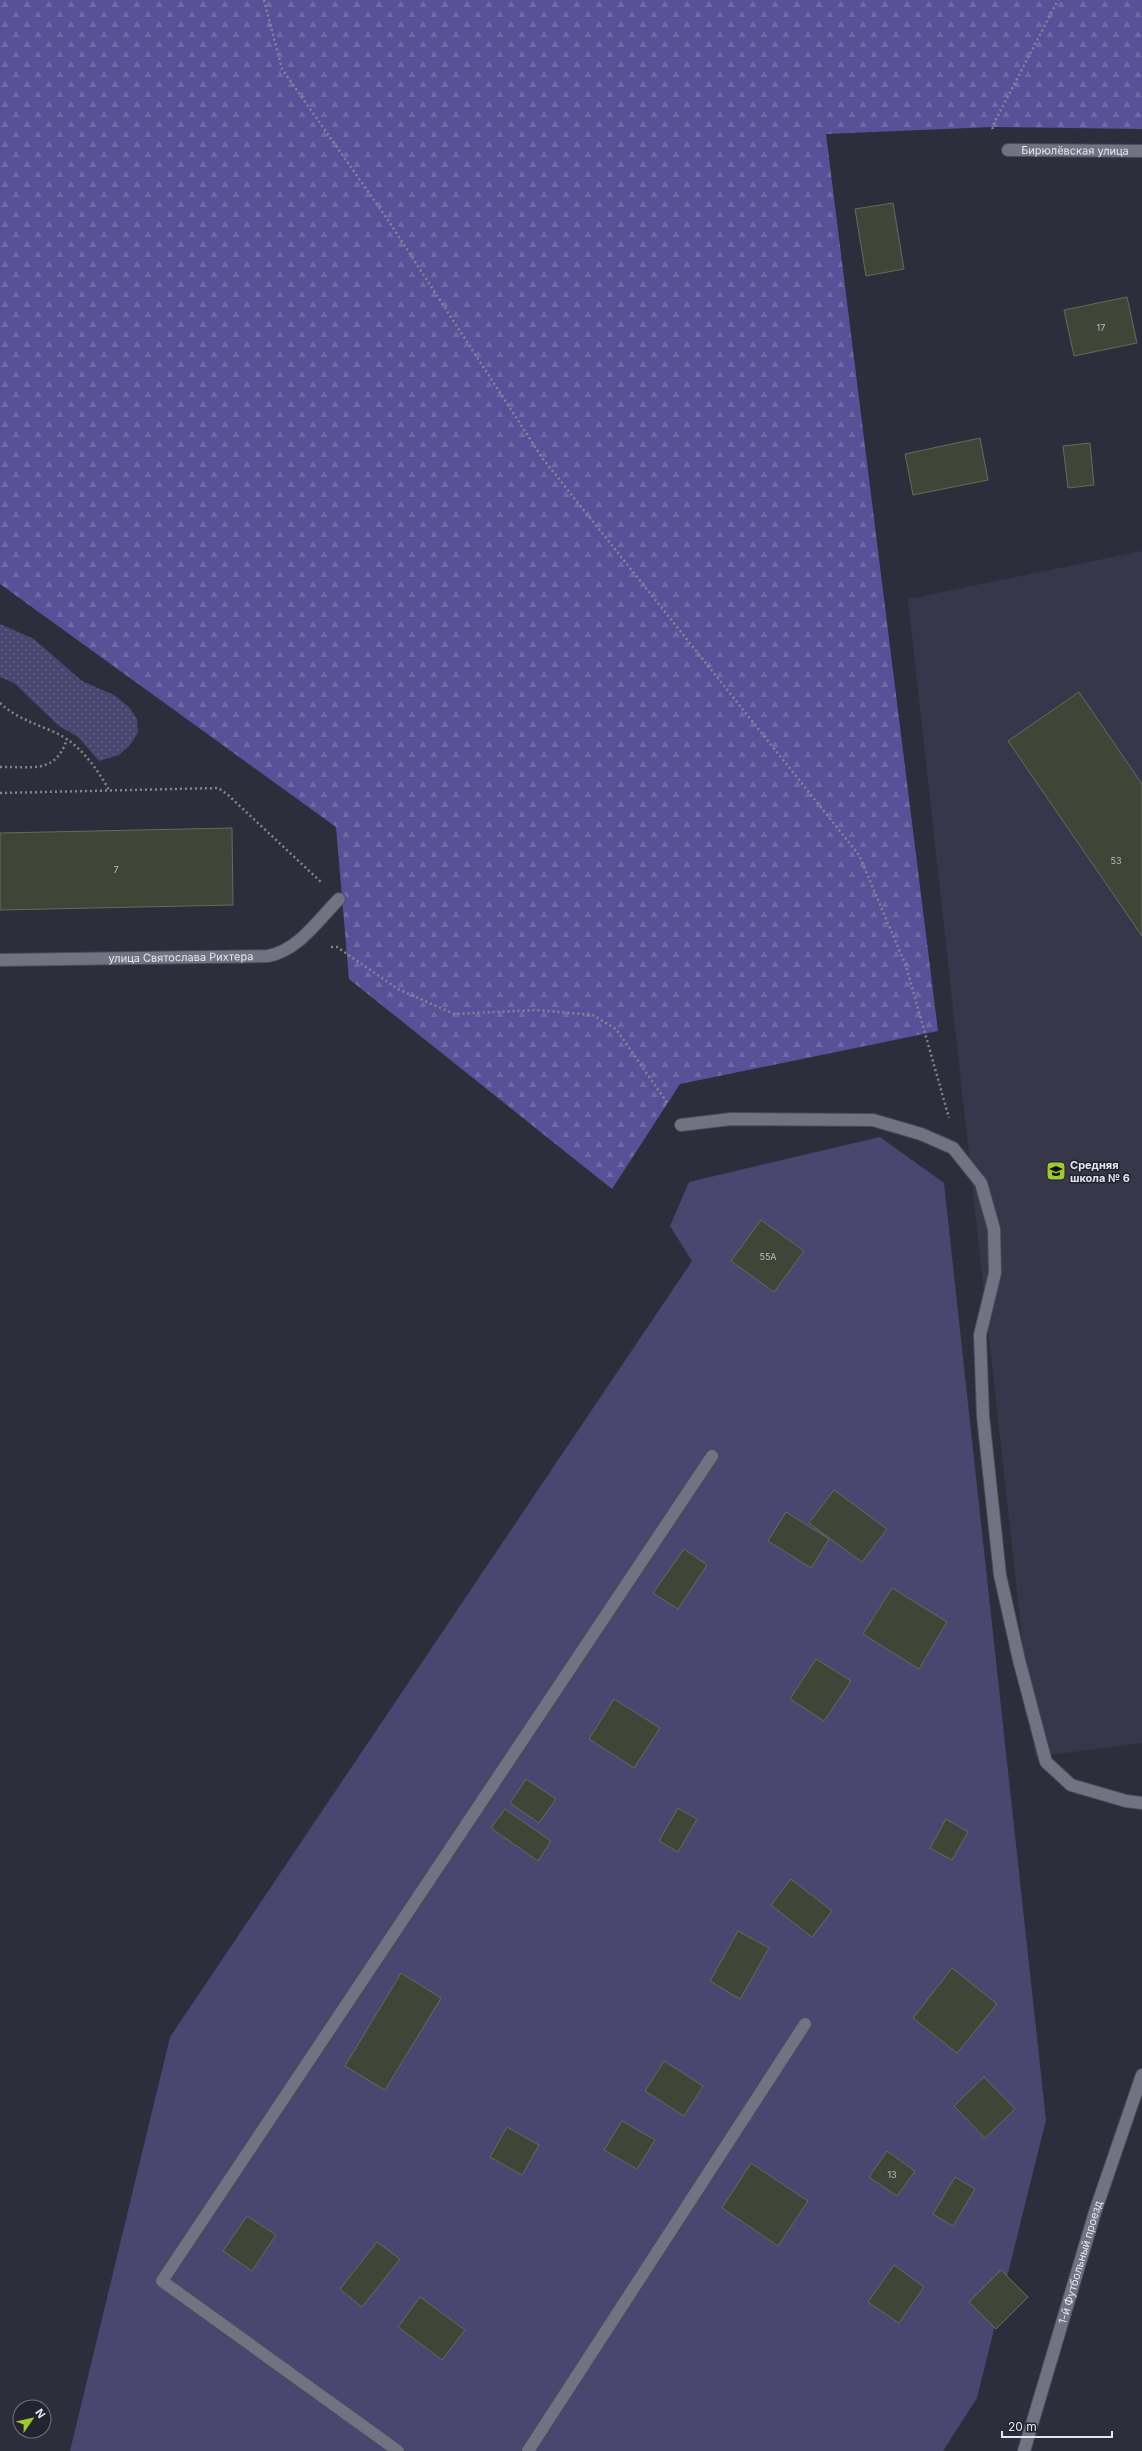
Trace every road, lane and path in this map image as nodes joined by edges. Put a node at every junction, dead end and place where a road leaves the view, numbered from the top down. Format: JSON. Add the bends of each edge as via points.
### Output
{"nodes":[{"id":1,"x":264,"y":0,"type":"edge"},
{"id":2,"x":1058,"y":0,"type":"edge"},
{"id":3,"x":1008,"y":150,"type":"joint"},
{"id":4,"x":1142,"y":151,"type":"edge"},
{"id":5,"x":0,"y":703,"type":"edge"},
{"id":6,"x":67,"y":739,"type":"junction"},
{"id":7,"x":0,"y":767,"type":"edge"},
{"id":8,"x":110,"y":790,"type":"junction"},
{"id":9,"x":0,"y":793,"type":"edge"},
{"id":10,"x":339,"y":899,"type":"joint"},
{"id":11,"x":294,"y":945,"type":"junction"},
{"id":12,"x":0,"y":960,"type":"edge"},
{"id":13,"x":682,"y":1125,"type":"joint"},
{"id":14,"x":953,"y":1148,"type":"junction"},
{"id":15,"x":712,"y":1456,"type":"dead end"},
{"id":16,"x":1142,"y":1803,"type":"edge"},
{"id":17,"x":805,"y":2024,"type":"dead end"},
{"id":18,"x":1142,"y":2075,"type":"edge"},
{"id":19,"x":398,"y":2451,"type":"edge"},
{"id":20,"x":528,"y":2451,"type":"edge"},
{"id":21,"x":1024,"y":2451,"type":"edge"}],
"edges":[{"from":1,"to":14,"type":"path","via":[[282,69],[388,220],[543,459],[859,855],[906,966],[944,1106],[952,1126]]},
{"from":2,"to":3,"type":"path","via":[[992,127]]},
{"from":3,"to":4,"type":"street","name":"Бирюлёвская улица"},
{"from":5,"to":6,"type":"path","via":[[12,714]]},
{"from":6,"to":7,"type":"path","via":[[58,759],[48,766]]},
{"from":6,"to":8,"type":"path","via":[[88,757]]},
{"from":8,"to":9,"type":"path"},
{"from":8,"to":10,"type":"path","via":[[218,788]]},
{"from":10,"to":11,"type":"street","name":"улица Святослава Рихтера"},
{"from":11,"to":12,"type":"street","name":"улица Святослава Рихтера","via":[[282,953],[268,956]]},
{"from":11,"to":13,"type":"path","via":[[337,948],[398,989],[454,1014],[537,1010],[593,1015],[616,1029]]},
{"from":13,"to":14,"type":"street","via":[[731,1119],[873,1120],[921,1134]]},
{"from":14,"to":16,"type":"street","via":[[981,1183],[994,1229],[995,1273],[980,1335],[983,1416],[1000,1575],[1046,1762],[1071,1785]]},
{"from":15,"to":19,"type":"street","via":[[162,2281]]},
{"from":17,"to":20,"type":"street"},
{"from":18,"to":21,"type":"street","name":"1-й Футбольный проезд","via":[[1095,2212]]}]}
